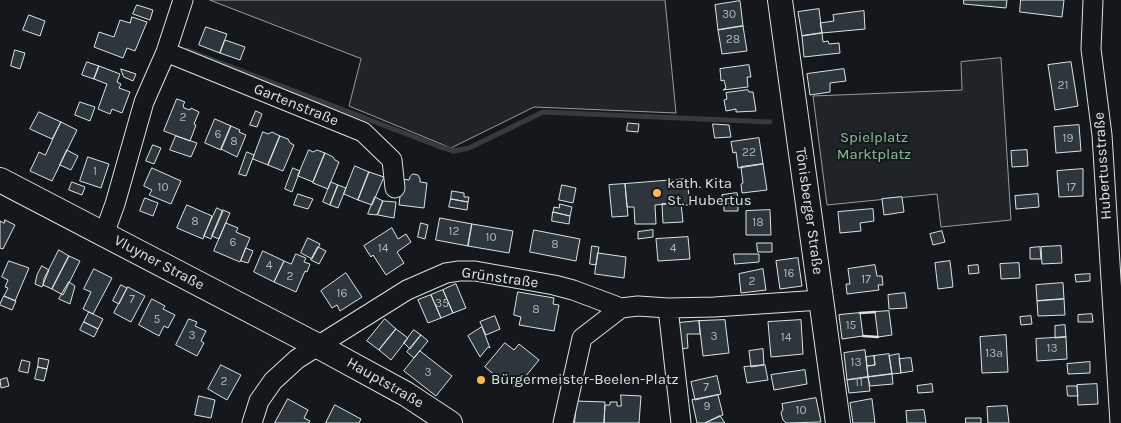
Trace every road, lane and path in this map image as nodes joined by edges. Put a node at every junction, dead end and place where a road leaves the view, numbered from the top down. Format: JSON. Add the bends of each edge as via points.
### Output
{"nodes":[{"id":1,"x":183,"y":0,"type":"edge"},
{"id":2,"x":780,"y":0,"type":"edge"},
{"id":3,"x":1093,"y":0,"type":"edge"},
{"id":4,"x":166,"y":52,"type":"junction"},
{"id":5,"x":0,"y":180,"type":"edge"},
{"id":6,"x":394,"y":188,"type":"dead end"},
{"id":7,"x":104,"y":234,"type":"junction"},
{"id":8,"x":821,"y":300,"type":"junction"},
{"id":9,"x":621,"y":308,"type":"junction"},
{"id":10,"x":668,"y":308,"type":"junction"},
{"id":11,"x":318,"y":346,"type":"junction"},
{"id":12,"x":252,"y":423,"type":"edge"},
{"id":13,"x":450,"y":423,"type":"edge"},
{"id":14,"x":563,"y":423,"type":"edge"},
{"id":15,"x":681,"y":423,"type":"edge"},
{"id":16,"x":838,"y":423,"type":"edge"},
{"id":17,"x":1120,"y":423,"type":"edge"}],
"edges":[{"from":1,"to":4,"type":"street"},
{"from":2,"to":8,"type":"main road","name":"Tönisberger Straße"},
{"from":3,"to":17,"type":"street","name":"Hubertusstraße","via":[[1091,49],[1102,134]]},
{"from":4,"to":6,"type":"street","name":"Gartenstraße","via":[[363,132],[392,160]]},
{"from":4,"to":7,"type":"street","via":[[144,102]]},
{"from":5,"to":7,"type":"main road","name":"Vluyner Straße"},
{"from":7,"to":11,"type":"main road","name":"Vluyner Straße"},
{"from":8,"to":10,"type":"street","name":"Grünstraße"},
{"from":8,"to":16,"type":"main road","name":"Tönisberger Straße"},
{"from":9,"to":10,"type":"street","name":"Grünstraße"},
{"from":9,"to":11,"type":"street","name":"Grünstraße","via":[[573,290],[459,270],[407,290]]},
{"from":9,"to":14,"type":"street","via":[[582,338]]},
{"from":10,"to":15,"type":"street"},
{"from":11,"to":12,"type":"street","name":"Grünstraße","via":[[297,359],[273,381],[258,401]]},
{"from":11,"to":13,"type":"main road","name":"Hauptstraße","via":[[406,394]]}]}
